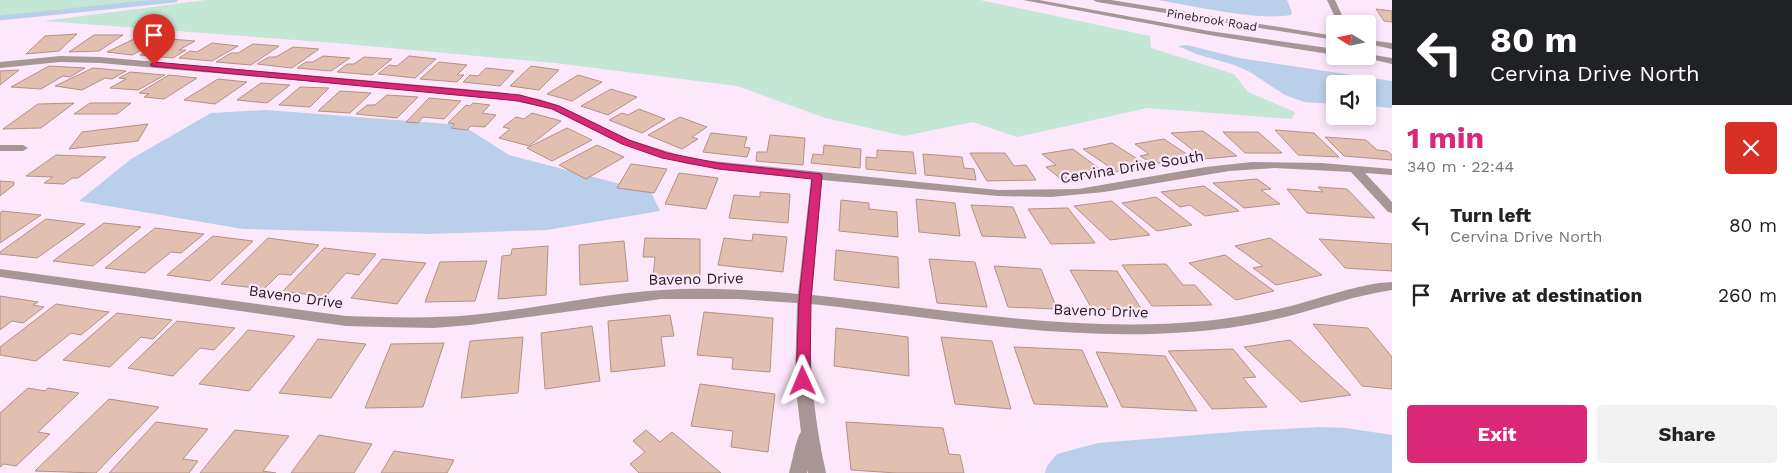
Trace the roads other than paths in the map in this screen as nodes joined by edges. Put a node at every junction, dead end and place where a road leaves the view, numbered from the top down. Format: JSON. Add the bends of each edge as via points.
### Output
{"nodes":[{"id":1,"x":1027,"y":0,"type":"edge"},
{"id":2,"x":1097,"y":0,"type":"edge"},
{"id":3,"x":1331,"y":0,"type":"edge"},
{"id":4,"x":1338,"y":15,"type":"edge"},
{"id":5,"x":1326,"y":37,"type":"edge"},
{"id":6,"x":1376,"y":43,"type":"edge"},
{"id":7,"x":1392,"y":46,"type":"edge"},
{"id":8,"x":1326,"y":51,"type":"edge"},
{"id":9,"x":1376,"y":58,"type":"edge"},
{"id":10,"x":1392,"y":61,"type":"edge"},
{"id":11,"x":0,"y":65,"type":"edge"},
{"id":12,"x":0,"y":148,"type":"edge"},
{"id":13,"x":23,"y":148,"type":"dead end"},
{"id":14,"x":1354,"y":168,"type":"junction"},
{"id":15,"x":1392,"y":172,"type":"edge"},
{"id":16,"x":817,"y":176,"type":"junction"},
{"id":17,"x":1392,"y":209,"type":"edge"},
{"id":18,"x":0,"y":273,"type":"edge"},
{"id":19,"x":1392,"y":286,"type":"edge"},
{"id":20,"x":805,"y":299,"type":"junction"},
{"id":21,"x":806,"y":417,"type":"junction"},
{"id":22,"x":798,"y":473,"type":"edge"},
{"id":23,"x":816,"y":473,"type":"edge"}],
"edges":[{"from":1,"to":8,"type":"street","name":"Pinebrook Road"},
{"from":2,"to":5,"type":"street","name":"Pinebrook Road"},
{"from":3,"to":4,"type":"street"},
{"from":6,"to":7,"type":"street"},
{"from":9,"to":10,"type":"street"},
{"from":11,"to":16,"type":"street","name":"Cervina Drive South","via":[[60,59],[100,60],[499,95],[556,108],[626,142],[665,156],[718,166]]},
{"from":12,"to":13,"type":"street"},
{"from":14,"to":15,"type":"street","name":"Cervina Drive South"},
{"from":14,"to":16,"type":"street","name":"Cervina Drive South","via":[[1234,167],[1103,190],[1046,194],[998,193]]},
{"from":14,"to":17,"type":"street"},
{"from":16,"to":20,"type":"street"},
{"from":18,"to":20,"type":"street","name":"Baveno Drive","via":[[346,321],[395,323],[495,317],[647,296],[739,293]]},
{"from":19,"to":20,"type":"street","name":"Baveno Drive","via":[[1351,293],[1251,319],[1154,329],[1055,326]]},
{"from":20,"to":21,"type":"street"},
{"from":21,"to":22,"type":"street","via":[[806,445]]},
{"from":21,"to":23,"type":"street"}]}
